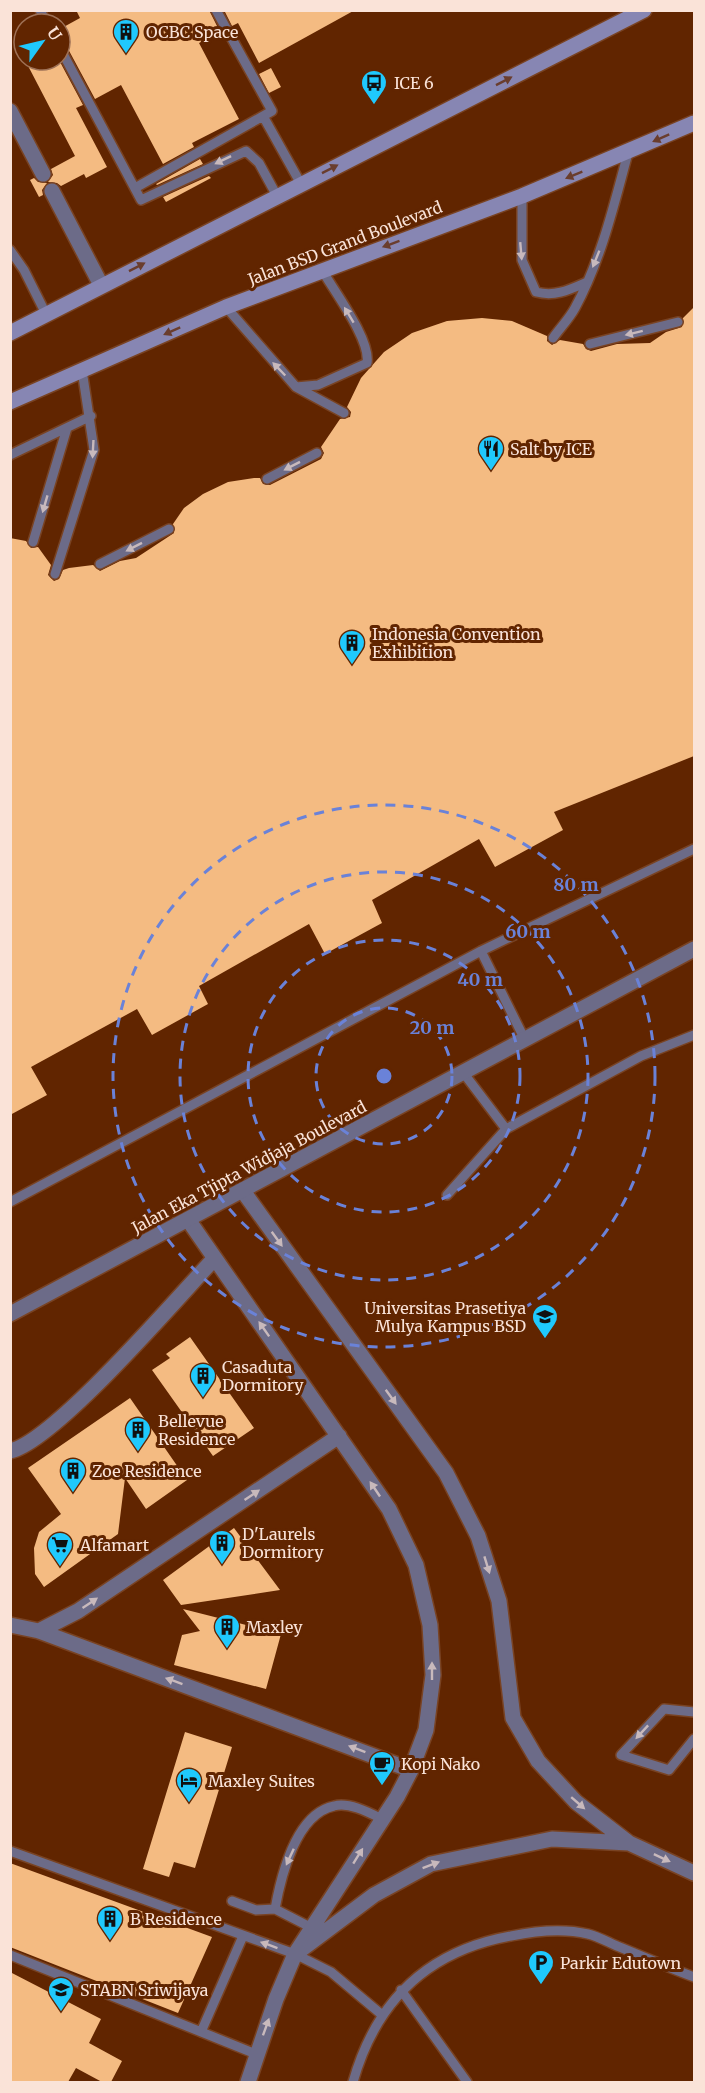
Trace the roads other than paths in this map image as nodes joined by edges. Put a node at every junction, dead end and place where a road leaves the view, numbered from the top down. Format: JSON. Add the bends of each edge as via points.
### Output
{"nodes":[{"id":1,"x":216,"y":10,"type":"edge"},
{"id":2,"x":645,"y":10,"type":"edge"},
{"id":3,"x":72,"y":70,"type":"edge"},
{"id":4,"x":10,"y":111,"type":"edge"},
{"id":5,"x":263,"y":116,"type":"junction"},
{"id":6,"x":694,"y":123,"type":"edge"},
{"id":7,"x":628,"y":153,"type":"junction"},
{"id":8,"x":43,"y":174,"type":"dead end"},
{"id":9,"x":301,"y":184,"type":"junction"},
{"id":10,"x":135,"y":188,"type":"junction"},
{"id":11,"x":52,"y":191,"type":"dead end"},
{"id":12,"x":276,"y":196,"type":"junction"},
{"id":13,"x":522,"y":196,"type":"junction"},
{"id":14,"x":10,"y":250,"type":"edge"},
{"id":15,"x":322,"y":270,"type":"junction"},
{"id":16,"x":586,"y":282,"type":"junction"},
{"id":17,"x":101,"y":285,"type":"junction"},
{"id":18,"x":226,"y":307,"type":"junction"},
{"id":19,"x":46,"y":314,"type":"junction"},
{"id":20,"x":678,"y":322,"type":"dead end"},
{"id":21,"x":10,"y":333,"type":"edge"},
{"id":22,"x":553,"y":338,"type":"dead end"},
{"id":23,"x":590,"y":344,"type":"dead end"},
{"id":24,"x":82,"y":370,"type":"junction"},
{"id":25,"x":296,"y":387,"type":"junction"},
{"id":26,"x":10,"y":402,"type":"edge"},
{"id":27,"x":344,"y":413,"type":"dead end"},
{"id":28,"x":91,"y":416,"type":"junction"},
{"id":29,"x":67,"y":428,"type":"junction"},
{"id":30,"x":317,"y":453,"type":"dead end"},
{"id":31,"x":10,"y":455,"type":"edge"},
{"id":32,"x":267,"y":479,"type":"dead end"},
{"id":33,"x":169,"y":529,"type":"dead end"},
{"id":34,"x":33,"y":542,"type":"dead end"},
{"id":35,"x":100,"y":564,"type":"dead end"},
{"id":36,"x":55,"y":574,"type":"dead end"},
{"id":37,"x":694,"y":849,"type":"edge"},
{"id":38,"x":694,"y":949,"type":"edge"},
{"id":39,"x":481,"y":951,"type":"junction"},
{"id":40,"x":694,"y":1035,"type":"edge"},
{"id":41,"x":524,"y":1038,"type":"junction"},
{"id":42,"x":462,"y":1071,"type":"junction"},
{"id":43,"x":506,"y":1129,"type":"junction"},
{"id":44,"x":243,"y":1191,"type":"junction"},
{"id":45,"x":447,"y":1195,"type":"dead end"},
{"id":46,"x":10,"y":1202,"type":"edge"},
{"id":47,"x":189,"y":1221,"type":"junction"},
{"id":48,"x":214,"y":1258,"type":"junction"},
{"id":49,"x":10,"y":1314,"type":"edge"},
{"id":50,"x":339,"y":1436,"type":"junction"},
{"id":51,"x":10,"y":1451,"type":"edge"},
{"id":52,"x":10,"y":1625,"type":"edge"},
{"id":53,"x":39,"y":1631,"type":"junction"},
{"id":54,"x":694,"y":1712,"type":"edge"},
{"id":55,"x":694,"y":1739,"type":"edge"},
{"id":56,"x":687,"y":1751,"type":"junction"},
{"id":57,"x":694,"y":1760,"type":"edge"},
{"id":58,"x":411,"y":1770,"type":"junction"},
{"id":59,"x":382,"y":1819,"type":"junction"},
{"id":60,"x":629,"y":1842,"type":"junction"},
{"id":61,"x":10,"y":1851,"type":"edge"},
{"id":62,"x":694,"y":1873,"type":"edge"},
{"id":63,"x":232,"y":1901,"type":"dead end"},
{"id":64,"x":275,"y":1909,"type":"junction"},
{"id":65,"x":312,"y":1928,"type":"junction"},
{"id":66,"x":243,"y":1935,"type":"junction"},
{"id":67,"x":295,"y":1954,"type":"junction"},
{"id":68,"x":10,"y":1955,"type":"edge"},
{"id":69,"x":694,"y":1977,"type":"edge"},
{"id":70,"x":401,"y":1990,"type":"junction"},
{"id":71,"x":381,"y":2014,"type":"junction"},
{"id":72,"x":201,"y":2032,"type":"junction"},
{"id":73,"x":256,"y":2054,"type":"junction"},
{"id":74,"x":248,"y":2082,"type":"edge"},
{"id":75,"x":353,"y":2082,"type":"edge"},
{"id":76,"x":467,"y":2082,"type":"edge"}],
"edges":[{"from":1,"to":5,"type":"lane","via":[[272,111]]},
{"from":9,"to":2,"type":"main road","one_way":true},
{"from":3,"to":10,"type":"lane"},
{"from":4,"to":8,"type":"street"},
{"from":5,"to":9,"type":"lane"},
{"from":5,"to":10,"type":"lane"},
{"from":6,"to":7,"type":"main road","name":"Jalan BSD Grand Boulevard","one_way":true},
{"from":7,"to":13,"type":"main road","name":"Jalan BSD Grand Boulevard","one_way":true},
{"from":7,"to":16,"type":"lane","one_way":true,"via":[[607,231]]},
{"from":9,"to":12,"type":"main road"},
{"from":12,"to":10,"type":"lane","one_way":true,"via":[[259,163],[246,151],[141,200]]},
{"from":11,"to":17,"type":"street"},
{"from":17,"to":12,"type":"main road","one_way":true},
{"from":13,"to":15,"type":"main road","name":"Jalan BSD Grand Boulevard","one_way":true},
{"from":13,"to":16,"type":"lane","one_way":true,"via":[[522,260],[536,292],[563,293]]},
{"from":14,"to":19,"type":"lane"},
{"from":15,"to":18,"type":"main road","name":"Jalan BSD Grand Boulevard"},
{"from":25,"to":15,"type":"lane","one_way":true,"via":[[318,384],[367,363],[361,336]]},
{"from":16,"to":22,"type":"lane","via":[[575,309]]},
{"from":17,"to":19,"type":"main road"},
{"from":18,"to":24,"type":"main road","name":"Jalan BSD Grand Boulevard","one_way":true},
{"from":25,"to":18,"type":"lane","one_way":true},
{"from":19,"to":21,"type":"main road"},
{"from":20,"to":23,"type":"lane","one_way":true},
{"from":24,"to":26,"type":"main road","name":"Jalan BSD Grand Boulevard"},
{"from":24,"to":28,"type":"lane"},
{"from":25,"to":27,"type":"lane"},
{"from":28,"to":29,"type":"lane"},
{"from":28,"to":36,"type":"lane","one_way":true,"via":[[94,450]]},
{"from":29,"to":31,"type":"lane"},
{"from":29,"to":34,"type":"lane","one_way":true},
{"from":30,"to":32,"type":"lane","one_way":true},
{"from":33,"to":35,"type":"lane","one_way":true},
{"from":37,"to":39,"type":"lane"},
{"from":38,"to":41,"type":"street","name":"Jalan Eka Tjipta Widjaja Boulevard"},
{"from":39,"to":41,"type":"lane"},
{"from":39,"to":46,"type":"lane"},
{"from":40,"to":43,"type":"lane","via":[[641,1056]]},
{"from":41,"to":42,"type":"street","name":"Jalan Eka Tjipta Widjaja Boulevard"},
{"from":42,"to":43,"type":"lane"},
{"from":42,"to":44,"type":"street","name":"Jalan Eka Tjipta Widjaja Boulevard"},
{"from":43,"to":45,"type":"lane"},
{"from":44,"to":47,"type":"street","name":"Jalan Eka Tjipta Widjaja Boulevard"},
{"from":44,"to":60,"type":"street","one_way":true,"via":[[446,1473],[478,1536],[499,1601],[513,1718],[538,1761],[576,1802]]},
{"from":47,"to":48,"type":"street"},
{"from":47,"to":49,"type":"street","name":"Jalan Eka Tjipta Widjaja Boulevard"},
{"from":50,"to":48,"type":"street","one_way":true},
{"from":48,"to":51,"type":"street","via":[[116,1364],[54,1424]]},
{"from":53,"to":50,"type":"street","one_way":true,"via":[[78,1611]]},
{"from":58,"to":50,"type":"street","one_way":true,"via":[[426,1730],[433,1675],[430,1624],[417,1564],[389,1509]]},
{"from":52,"to":53,"type":"street"},
{"from":58,"to":53,"type":"street","one_way":true},
{"from":54,"to":56,"type":"lane","one_way":true,"via":[[664,1710],[621,1755],[669,1770]]},
{"from":55,"to":56,"type":"lane"},
{"from":56,"to":57,"type":"lane"},
{"from":58,"to":59,"type":"street"},
{"from":59,"to":64,"type":"lane","one_way":true,"via":[[362,1809],[336,1805],[315,1813],[282,1875]]},
{"from":65,"to":59,"type":"street","one_way":true},
{"from":60,"to":62,"type":"street","one_way":true},
{"from":67,"to":60,"type":"street","one_way":true,"via":[[374,1895],[431,1864],[552,1839]]},
{"from":61,"to":66,"type":"lane"},
{"from":63,"to":64,"type":"lane","via":[[256,1910]]},
{"from":64,"to":65,"type":"lane"},
{"from":65,"to":67,"type":"street"},
{"from":67,"to":66,"type":"lane","one_way":true},
{"from":66,"to":72,"type":"lane"},
{"from":67,"to":71,"type":"lane","via":[[331,1972]]},
{"from":73,"to":67,"type":"street","one_way":true},
{"from":68,"to":72,"type":"lane"},
{"from":69,"to":70,"type":"lane","via":[[588,1934],[540,1930],[479,1942],[429,1967]]},
{"from":70,"to":71,"type":"lane"},
{"from":70,"to":76,"type":"lane"},
{"from":71,"to":75,"type":"lane","via":[[361,2054]]},
{"from":72,"to":73,"type":"lane"},
{"from":73,"to":74,"type":"street"}]}
